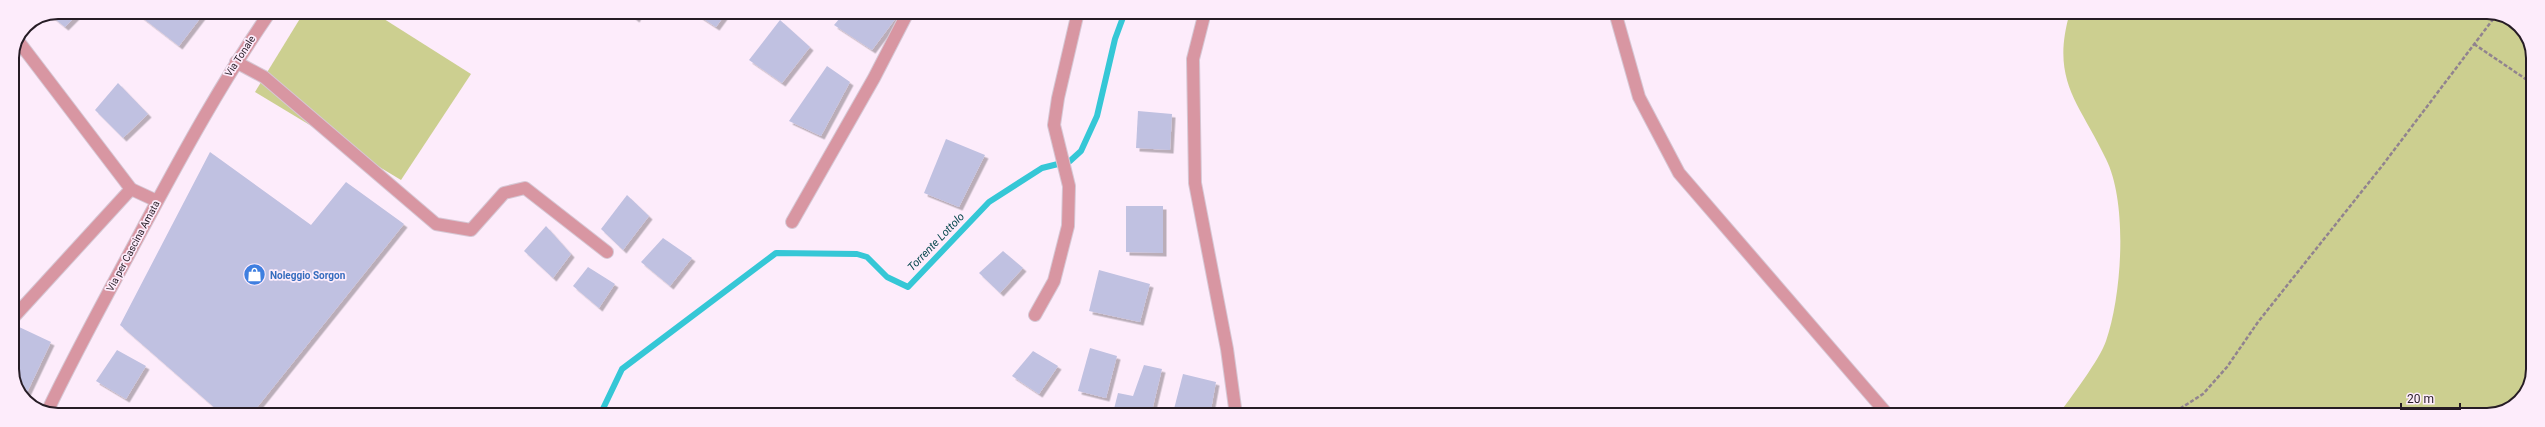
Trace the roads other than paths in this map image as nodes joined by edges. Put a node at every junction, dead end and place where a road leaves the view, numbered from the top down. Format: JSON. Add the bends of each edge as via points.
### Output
{"nodes":[{"id":1,"x":265,"y":19,"type":"edge"},
{"id":2,"x":904,"y":19,"type":"edge"},
{"id":3,"x":1076,"y":19,"type":"edge"},
{"id":4,"x":1202,"y":19,"type":"edge"},
{"id":5,"x":1617,"y":19,"type":"edge"},
{"id":6,"x":21,"y":45,"type":"edge"},
{"id":7,"x":236,"y":62,"type":"junction"},
{"id":8,"x":224,"y":81,"type":"joint"},
{"id":9,"x":131,"y":189,"type":"junction"},
{"id":10,"x":157,"y":201,"type":"junction"},
{"id":11,"x":792,"y":222,"type":"dead end"},
{"id":12,"x":607,"y":252,"type":"dead end"},
{"id":13,"x":19,"y":312,"type":"edge"},
{"id":14,"x":1035,"y":315,"type":"dead end"},
{"id":15,"x":49,"y":407,"type":"edge"},
{"id":16,"x":1235,"y":408,"type":"edge"},
{"id":17,"x":1882,"y":408,"type":"edge"}],
"edges":[{"from":1,"to":7,"type":"street","name":"Via Tonale"},
{"from":2,"to":11,"type":"street"},
{"from":3,"to":14,"type":"street","via":[[1054,125],[1068,186],[1068,226],[1054,281]]},
{"from":4,"to":16,"type":"street","via":[[1193,59],[1195,183],[1227,349]]},
{"from":5,"to":17,"type":"street","via":[[1639,97],[1679,173]]},
{"from":6,"to":9,"type":"street"},
{"from":7,"to":8,"type":"street","name":"Via Tonale"},
{"from":7,"to":12,"type":"street","via":[[264,76],[436,224],[471,230],[504,193],[525,188]]},
{"from":8,"to":10,"type":"street","name":"Via per Cascina Amata"},
{"from":9,"to":10,"type":"street"},
{"from":9,"to":13,"type":"street"},
{"from":10,"to":15,"type":"street","name":"Via per Cascina Amata"}]}
